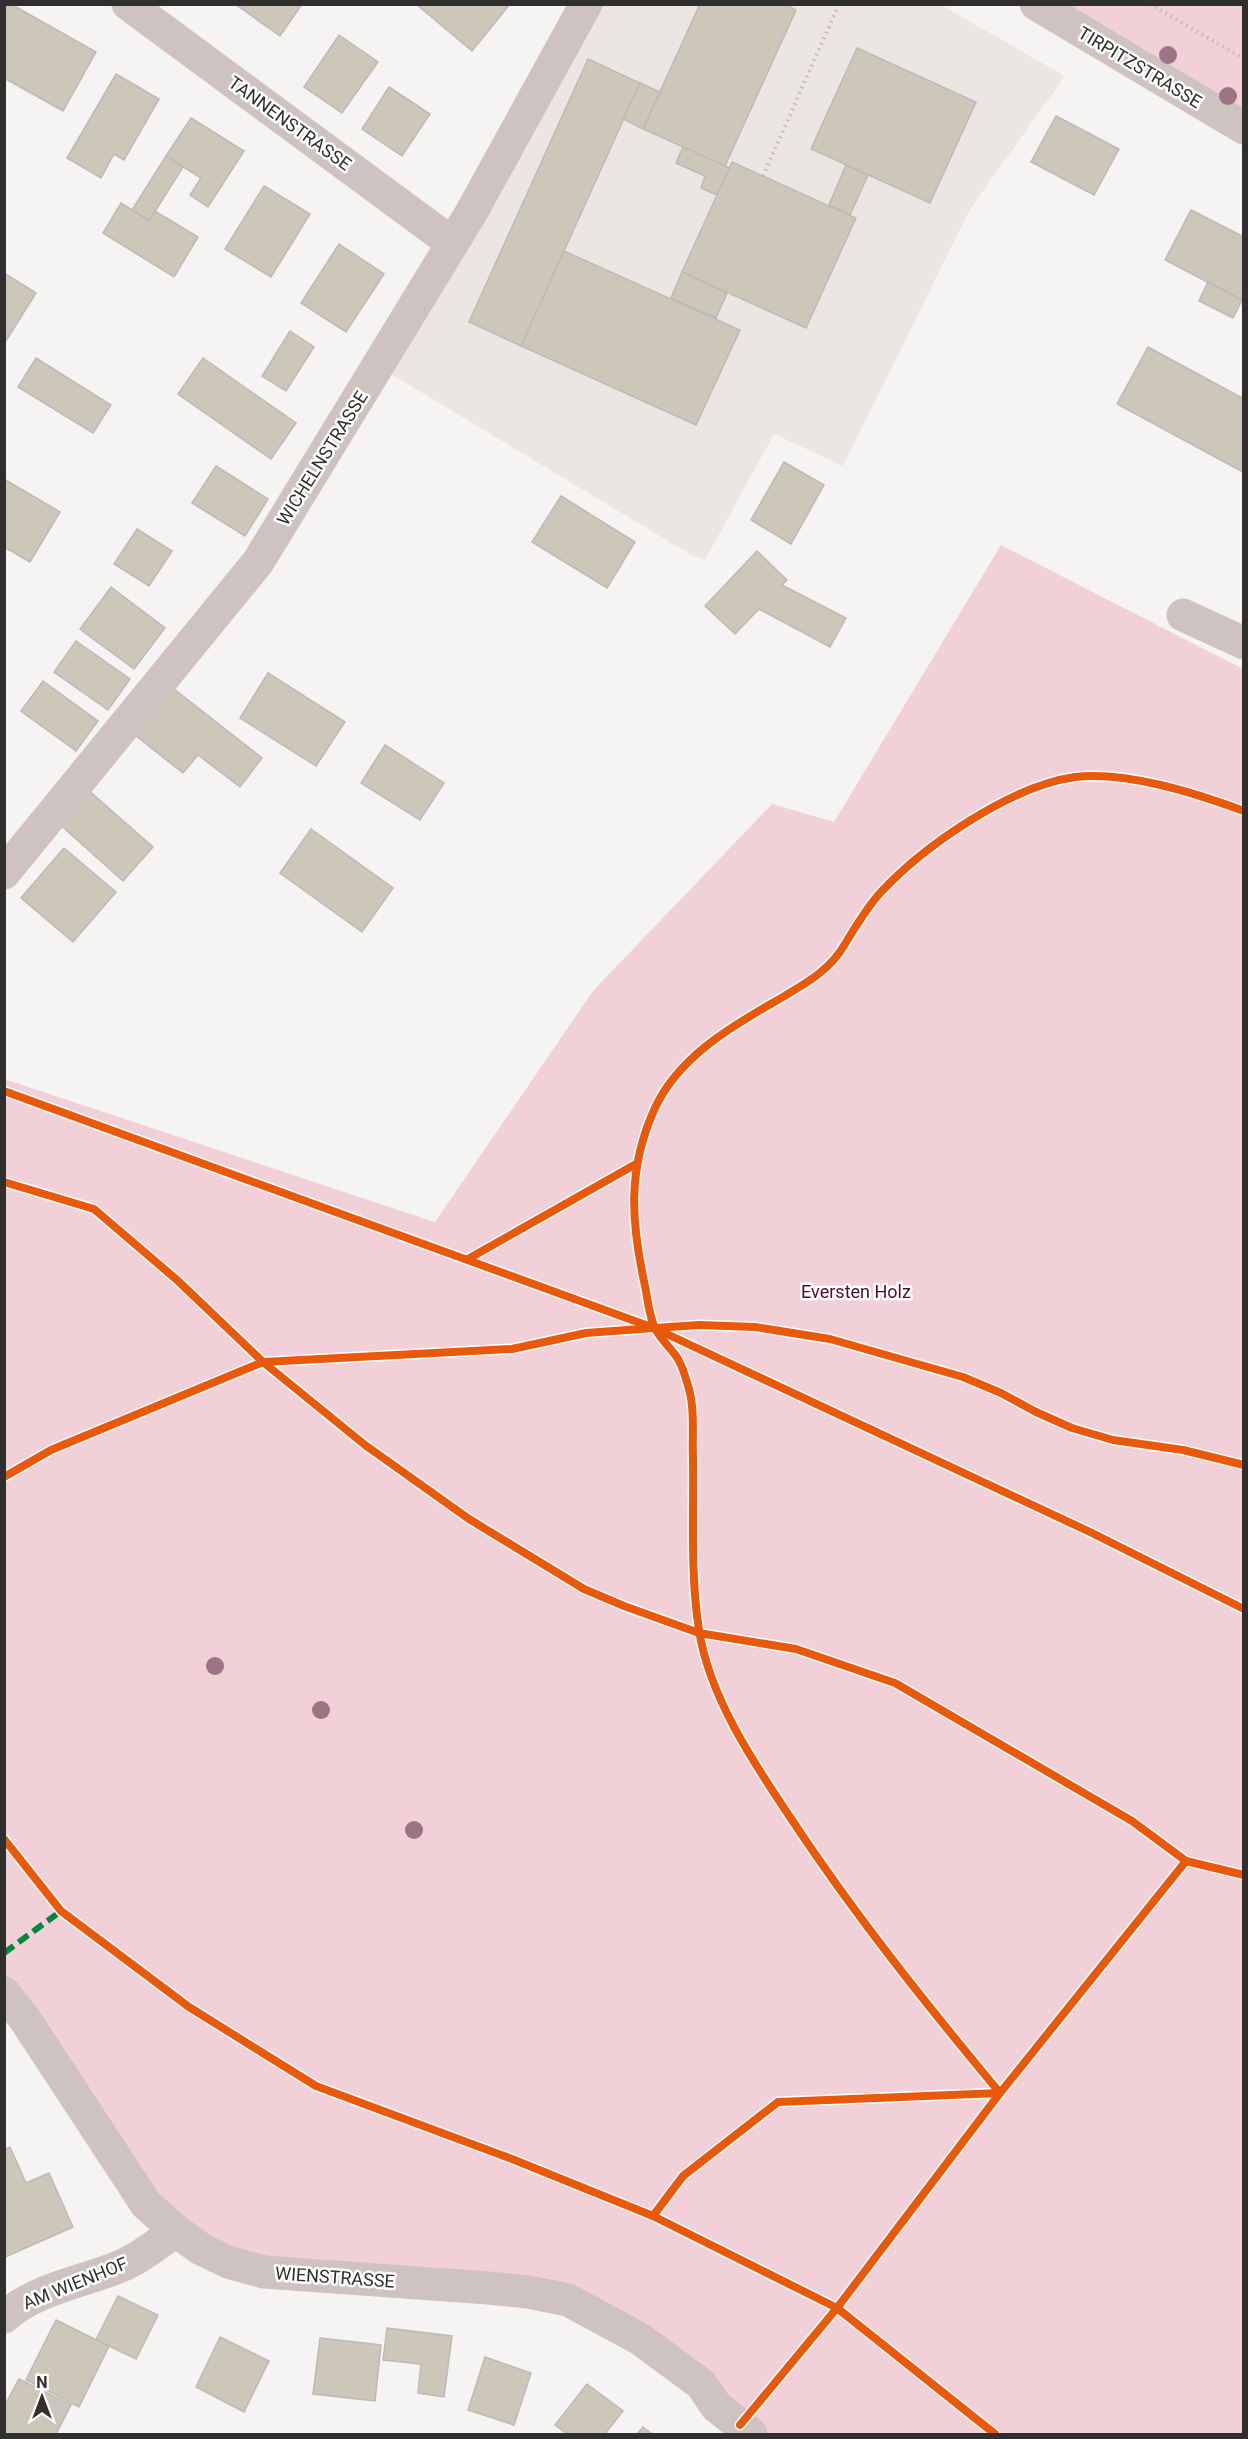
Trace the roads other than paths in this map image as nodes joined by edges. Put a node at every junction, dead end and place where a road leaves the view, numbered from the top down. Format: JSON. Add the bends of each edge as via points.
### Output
{"nodes":[{"id":1,"x":128,"y":4,"type":"edge"},
{"id":2,"x":586,"y":4,"type":"edge"},
{"id":3,"x":1036,"y":4,"type":"edge"},
{"id":4,"x":1244,"y":128,"type":"edge"},
{"id":5,"x":452,"y":243,"type":"junction"},
{"id":6,"x":1183,"y":615,"type":"dead end"},
{"id":7,"x":1244,"y":643,"type":"edge"},
{"id":8,"x":4,"y":873,"type":"edge"},
{"id":9,"x":4,"y":1993,"type":"edge"},
{"id":10,"x":176,"y":2230,"type":"junction"},
{"id":11,"x":4,"y":2317,"type":"edge"},
{"id":12,"x":751,"y":2434,"type":"edge"}],
"edges":[{"from":1,"to":5,"type":"street","name":"TANNENSTRASSE"},
{"from":2,"to":5,"type":"street","name":"WICHELNSTRASSE"},
{"from":3,"to":4,"type":"street","name":"TIRPITZSTRASSE"},
{"from":5,"to":8,"type":"street","name":"WICHELNSTRASSE","via":[[258,562]]},
{"from":6,"to":7,"type":"street"},
{"from":9,"to":10,"type":"street","name":"WIENSTRASSE","via":[[146,2204]]},
{"from":10,"to":11,"type":"street","name":"AM WIENHOF","via":[[119,2267],[41,2294]]},
{"from":10,"to":12,"type":"street","name":"WIENSTRASSE","via":[[228,2262],[264,2272],[488,2288],[568,2300],[640,2339],[700,2384],[716,2406]]}]}
